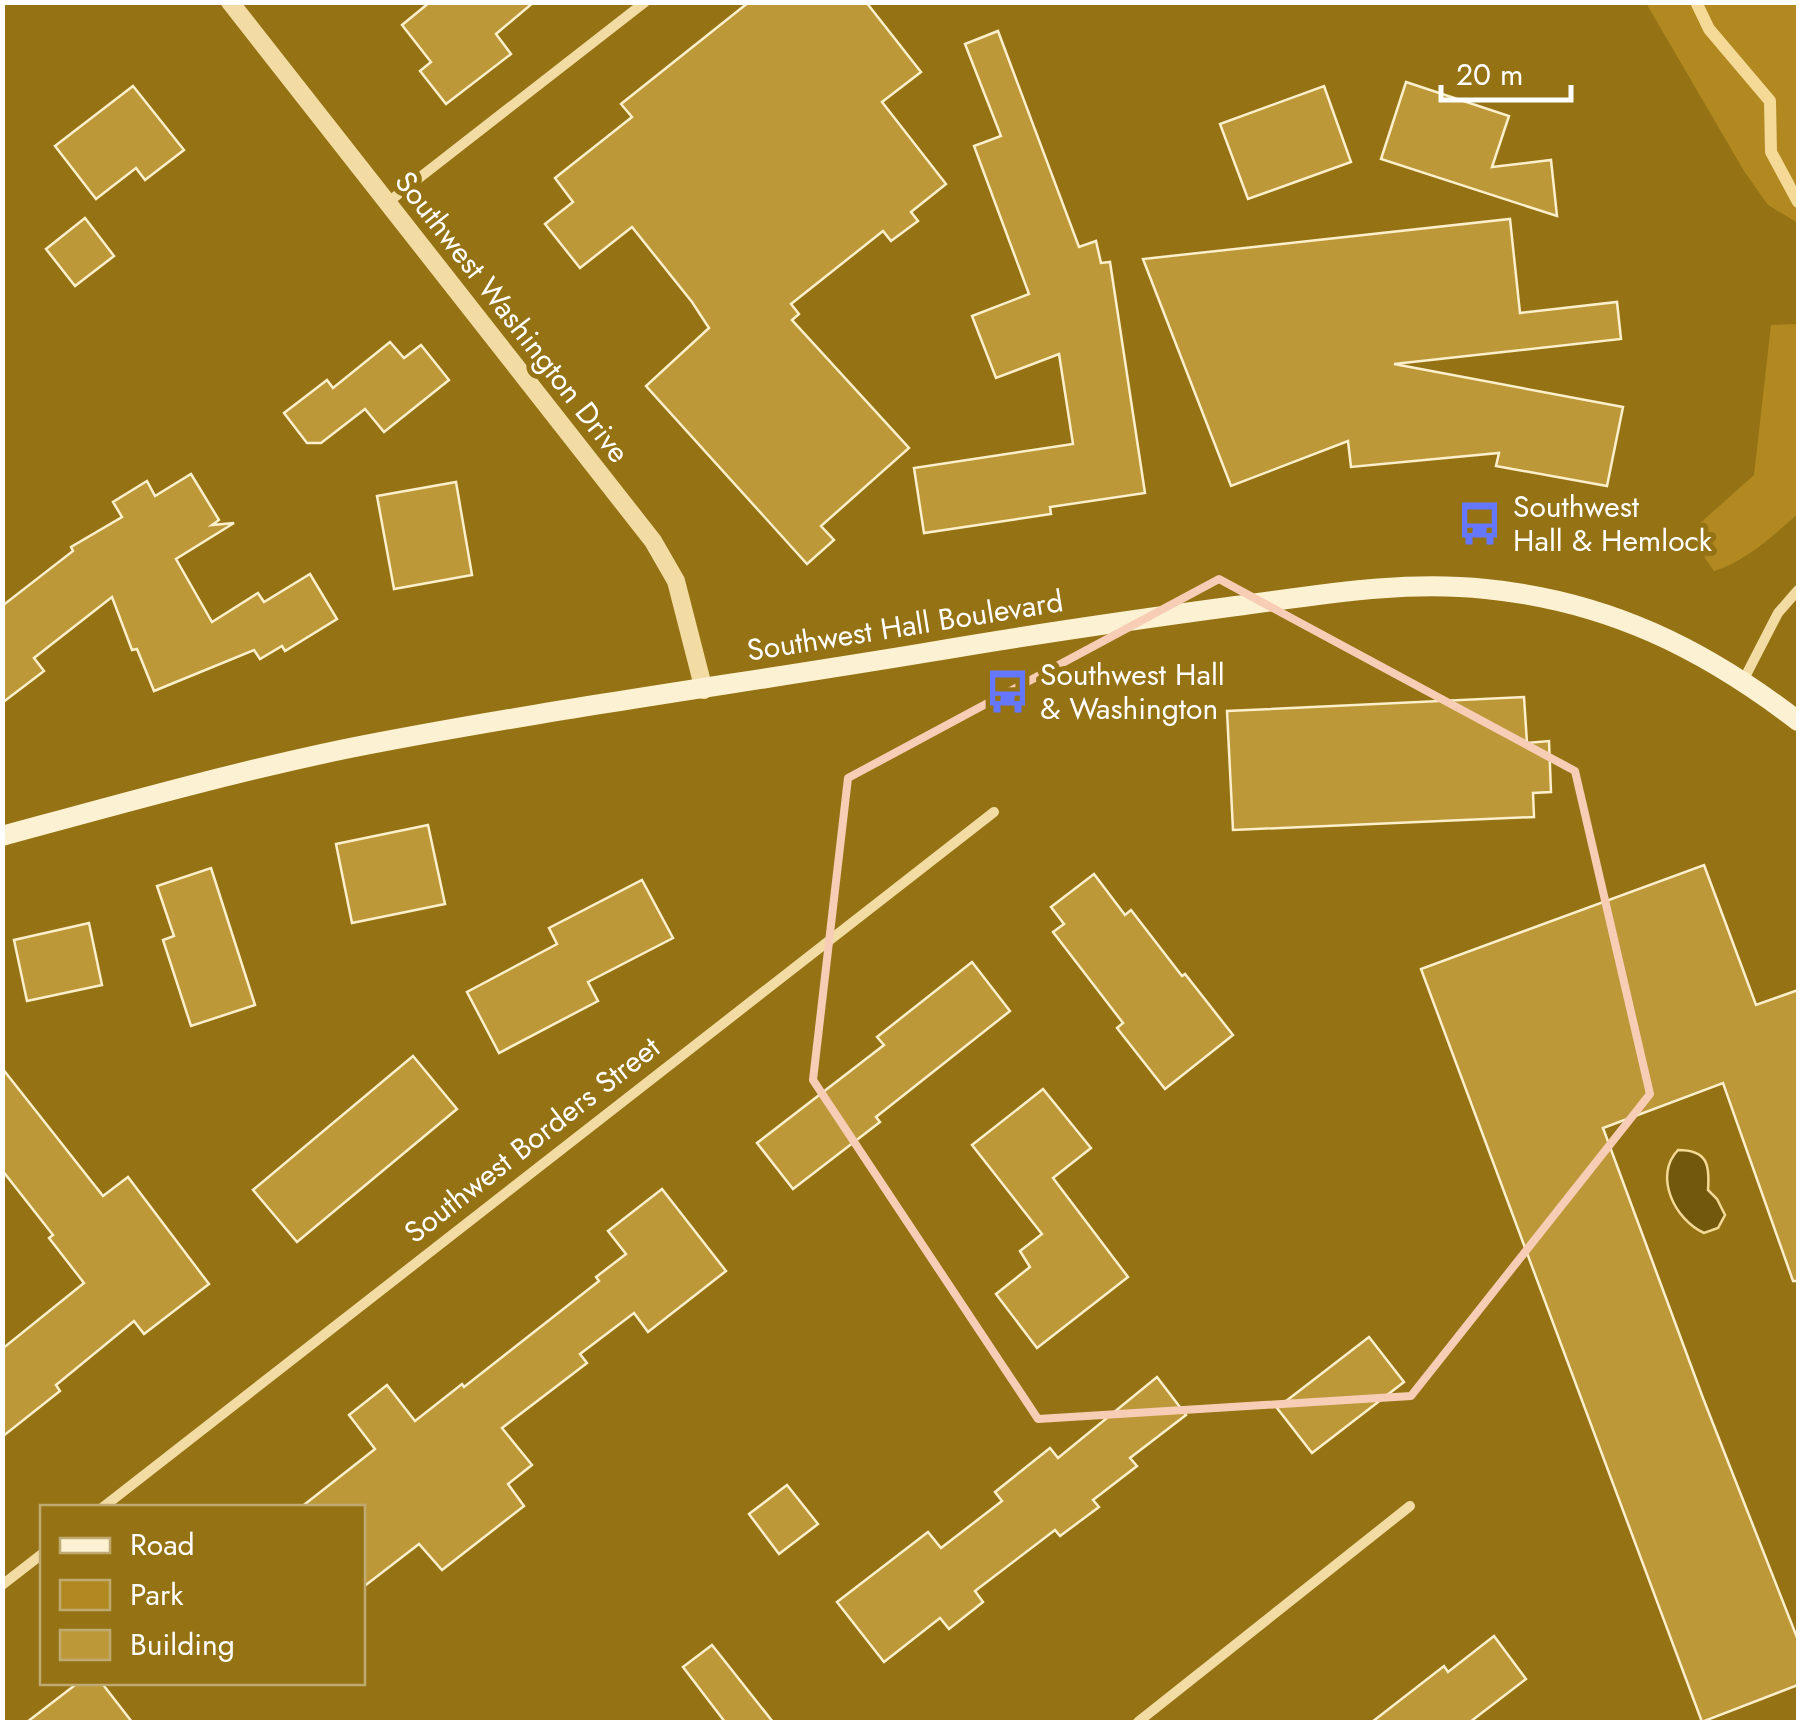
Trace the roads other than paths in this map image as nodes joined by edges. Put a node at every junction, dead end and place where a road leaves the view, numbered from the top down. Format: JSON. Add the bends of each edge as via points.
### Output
{"nodes":[{"id":1,"x":230,"y":2,"type":"edge"},
{"id":2,"x":645,"y":2,"type":"edge"},
{"id":3,"x":387,"y":203,"type":"junction"},
{"id":4,"x":1798,"y":590,"type":"edge"},
{"id":5,"x":1744,"y":679,"type":"junction"},
{"id":6,"x":704,"y":690,"type":"junction"},
{"id":7,"x":1798,"y":721,"type":"edge"},
{"id":8,"x":994,"y":812,"type":"dead end"},
{"id":9,"x":2,"y":836,"type":"edge"},
{"id":10,"x":106,"y":1505,"type":"edge"},
{"id":11,"x":1410,"y":1506,"type":"dead end"},
{"id":12,"x":40,"y":1556,"type":"edge"},
{"id":13,"x":2,"y":1585,"type":"edge"},
{"id":14,"x":1138,"y":1722,"type":"edge"}],
"edges":[{"from":1,"to":3,"type":"street","name":"Southwest Washington Drive"},
{"from":2,"to":3,"type":"street"},
{"from":3,"to":6,"type":"street","name":"Southwest Washington Drive","via":[[654,541],[676,581]]},
{"from":4,"to":5,"type":"street","via":[[1778,613]]},
{"from":5,"to":6,"type":"main road","name":"Southwest Hall Boulevard","via":[[1654,630],[1609,614],[1546,598],[1428,586],[1052,631]]},
{"from":5,"to":7,"type":"main road","name":"Southwest Hall Boulevard"},
{"from":6,"to":9,"type":"main road","name":"Southwest Hall Boulevard","via":[[348,749],[224,775]]},
{"from":8,"to":10,"type":"street","name":"Southwest Borders Street"},
{"from":11,"to":14,"type":"street"},
{"from":12,"to":13,"type":"street"}]}
